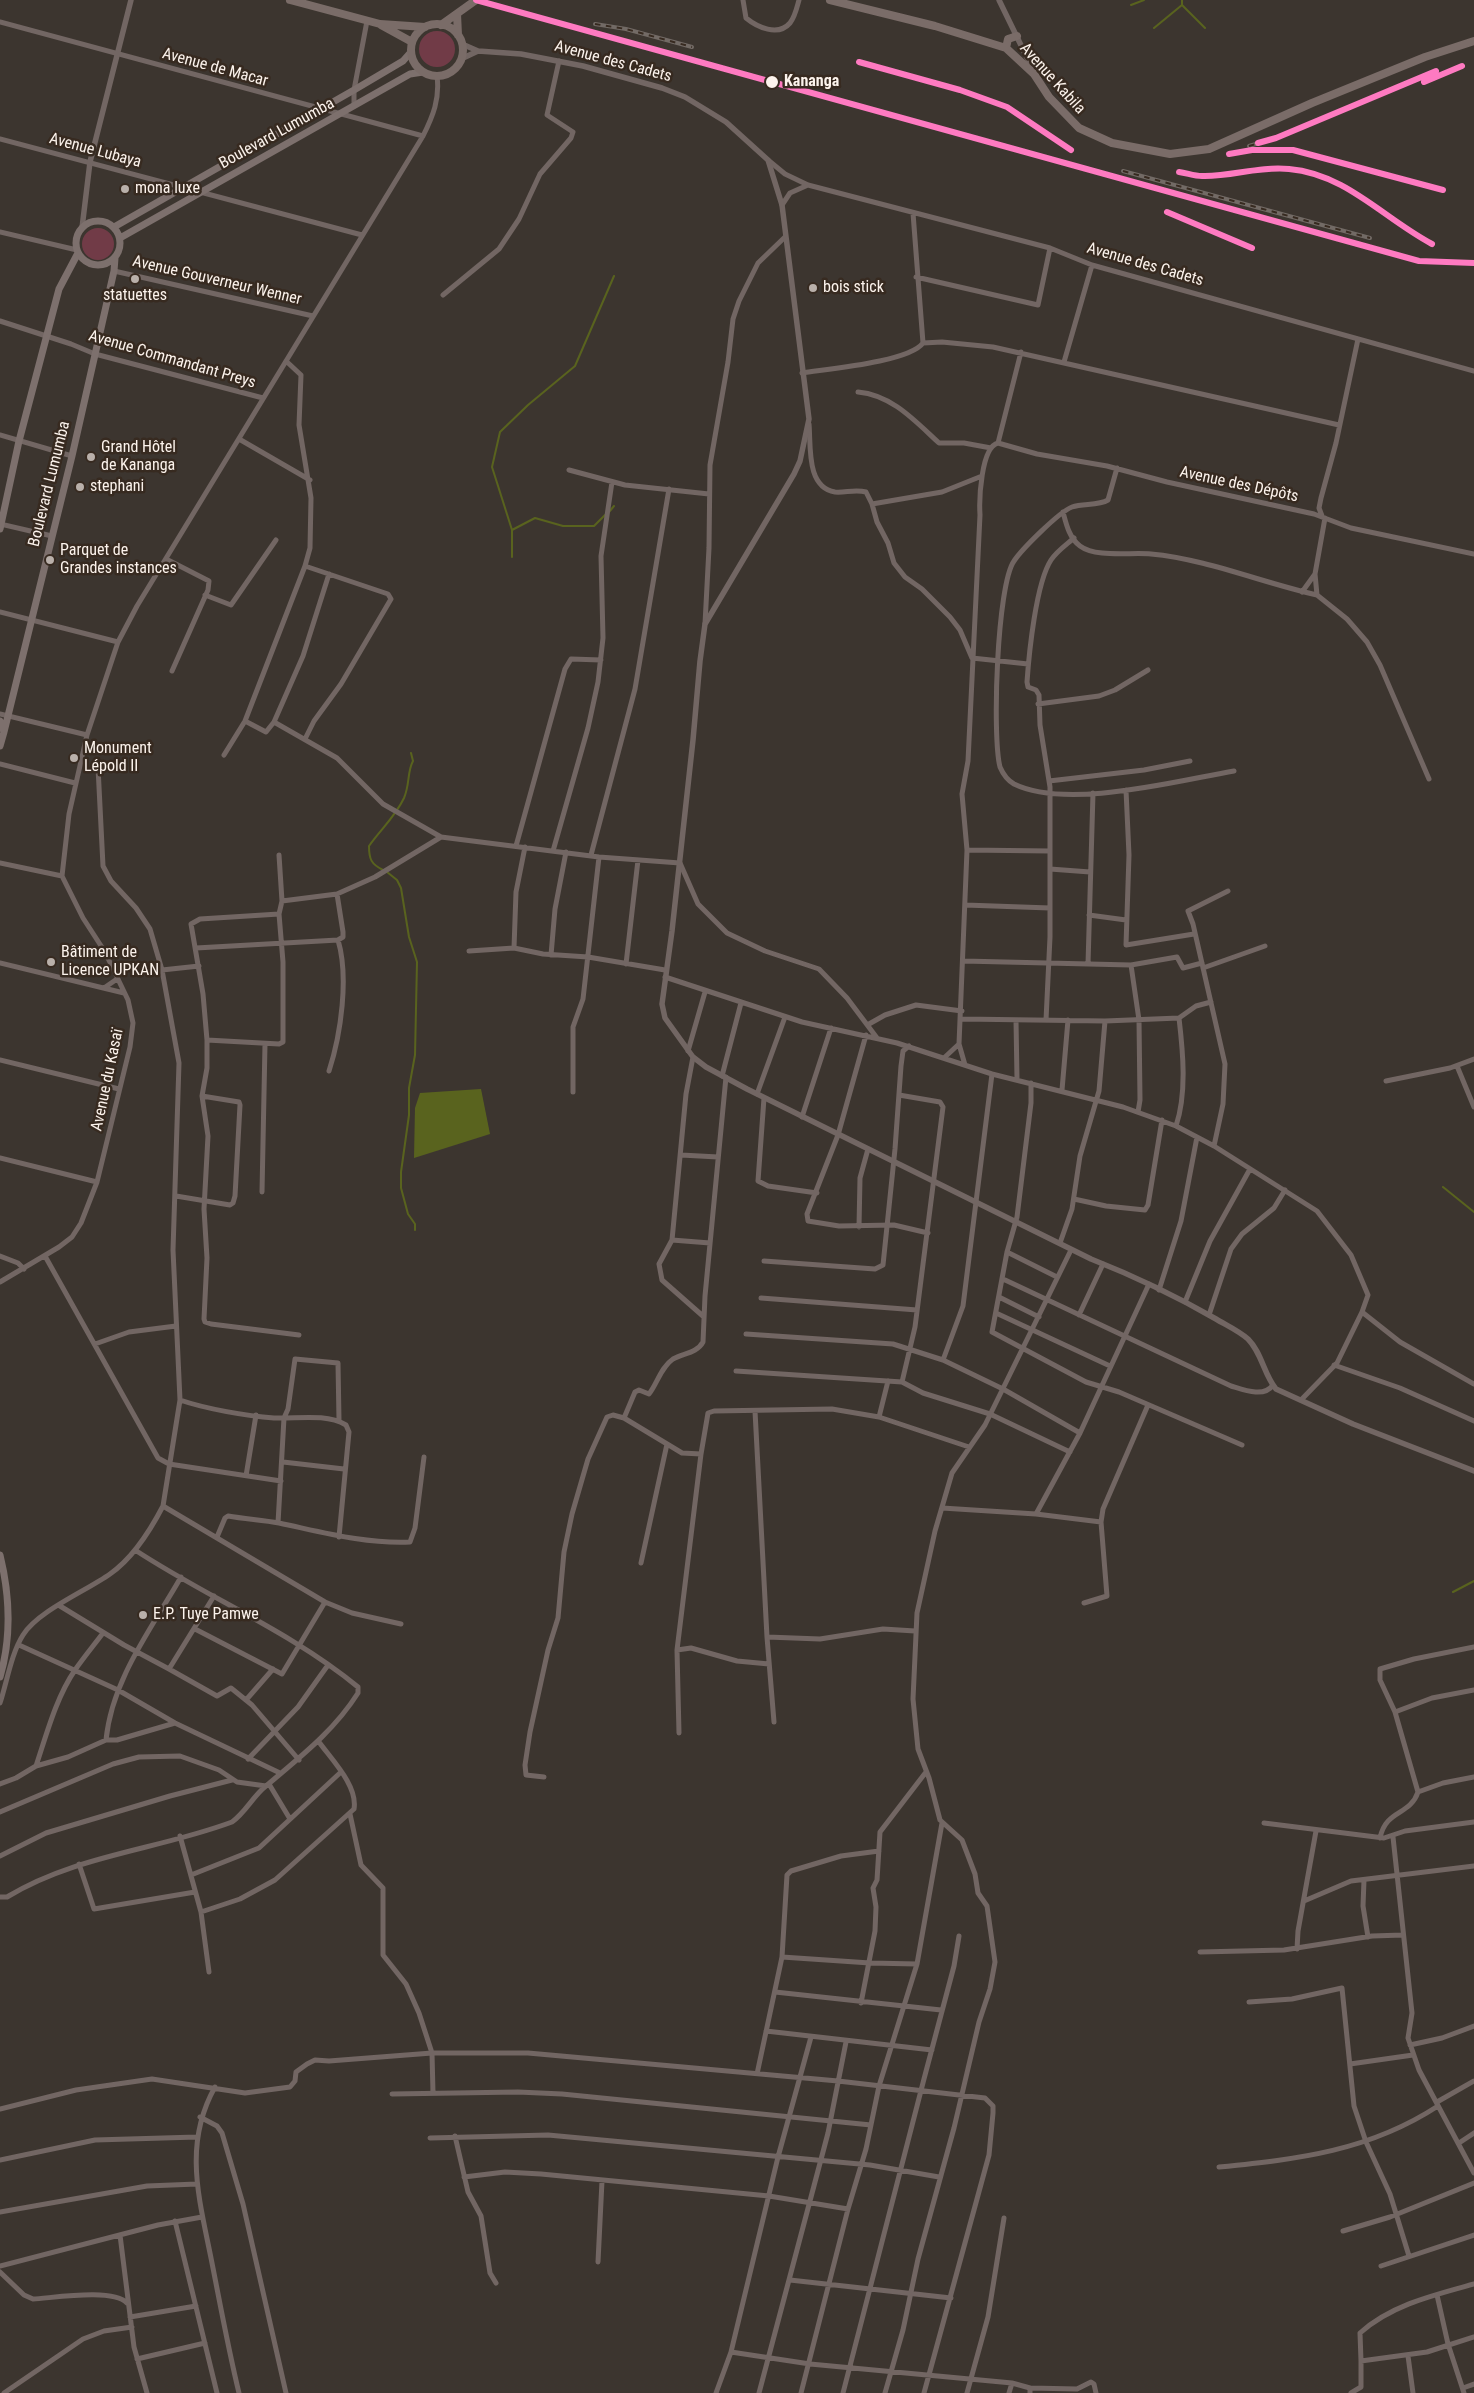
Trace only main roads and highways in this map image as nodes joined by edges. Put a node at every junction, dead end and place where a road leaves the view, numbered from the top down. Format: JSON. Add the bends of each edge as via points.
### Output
{"nodes":[{"id":1,"x":290,"y":0,"type":"edge"},
{"id":2,"x":476,"y":0,"type":"edge"},
{"id":3,"x":830,"y":0,"type":"edge"},
{"id":4,"x":456,"y":14,"type":"junction"},
{"id":5,"x":380,"y":24,"type":"junction"},
{"id":6,"x":441,"y":24,"type":"junction"},
{"id":7,"x":425,"y":27,"type":"junction"},
{"id":8,"x":458,"y":35,"type":"junction"},
{"id":9,"x":1017,"y":36,"type":"road end"},
{"id":10,"x":1474,"y":41,"type":"edge"},
{"id":11,"x":412,"y":42,"type":"junction"},
{"id":12,"x":1006,"y":48,"type":"junction"},
{"id":13,"x":411,"y":52,"type":"junction"},
{"id":14,"x":423,"y":72,"type":"junction"},
{"id":15,"x":114,"y":227,"type":"junction"},
{"id":16,"x":120,"y":238,"type":"junction"},
{"id":17,"x":78,"y":252,"type":"junction"},
{"id":18,"x":115,"y":258,"type":"junction"},
{"id":19,"x":0,"y":526,"type":"edge"},
{"id":20,"x":4,"y":715,"type":"edge"},
{"id":21,"x":0,"y":721,"type":"edge"},
{"id":22,"x":4,"y":732,"type":"junction"},
{"id":23,"x":0,"y":746,"type":"edge"},
{"id":24,"x":0,"y":1555,"type":"edge"},
{"id":25,"x":2,"y":1573,"type":"edge"},
{"id":26,"x":0,"y":1677,"type":"edge"}],
"edges":[{"from":1,"to":5,"type":"highway"},
{"from":2,"to":4,"type":"highway"},
{"from":3,"to":12,"type":"highway","name":"Avenue Kabila","via":[[935,26]]},
{"from":4,"to":6,"type":"highway"},
{"from":4,"to":8,"type":"highway"},
{"from":5,"to":7,"type":"highway"},
{"from":5,"to":11,"type":"highway"},
{"from":6,"to":7,"type":"highway"},
{"from":6,"to":8,"type":"highway"},
{"from":7,"to":11,"type":"highway"},
{"from":8,"to":14,"type":"highway","via":[[462,44],[461,59],[451,71],[437,76]]},
{"from":9,"to":12,"type":"highway","via":[[1008,39]]},
{"from":10,"to":12,"type":"highway","name":"Avenue Kabila","via":[[1425,56],[1209,149],[1170,154],[1132,148],[1086,132],[1063,113],[1034,74]]},
{"from":11,"to":13,"type":"highway"},
{"from":13,"to":14,"type":"highway","via":[[414,64]]},
{"from":13,"to":15,"type":"main road","name":"Boulevard Lumumba","via":[[403,61],[354,90]]},
{"from":14,"to":16,"type":"main road","name":"Boulevard Lumumba","via":[[410,74]]},
{"from":15,"to":16,"type":"main road"},
{"from":15,"to":17,"type":"main road","via":[[98,221],[82,228],[76,238]]},
{"from":16,"to":18,"type":"main road","via":[[120,251]]},
{"from":17,"to":18,"type":"main road","via":[[85,262],[95,266]]},
{"from":17,"to":19,"type":"main road","via":[[60,289]]},
{"from":18,"to":20,"type":"main road","name":"Boulevard Lumumba","via":[[72,456]]},
{"from":20,"to":22,"type":"main road","name":"Boulevard Lumumba"},
{"from":21,"to":22,"type":"main road"},
{"from":22,"to":23,"type":"main road","name":"Boulevard Lumumba"},
{"from":24,"to":25,"type":"main road"},
{"from":25,"to":26,"type":"main road","via":[[9,1625],[6,1658]]}]}
